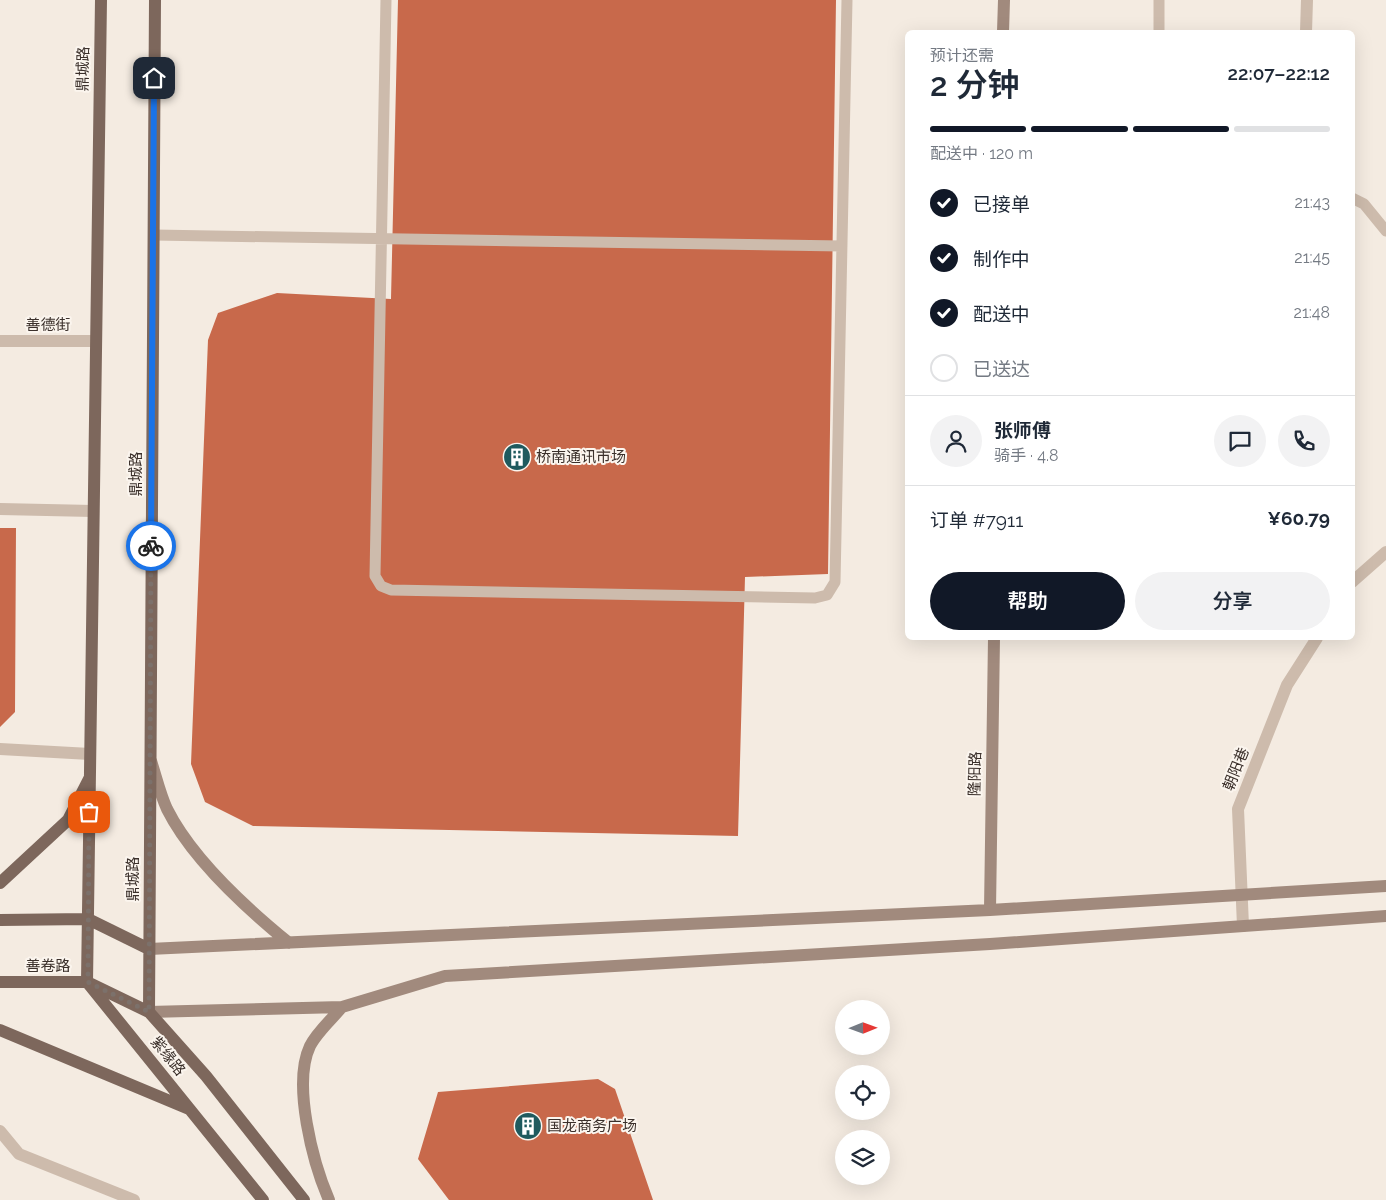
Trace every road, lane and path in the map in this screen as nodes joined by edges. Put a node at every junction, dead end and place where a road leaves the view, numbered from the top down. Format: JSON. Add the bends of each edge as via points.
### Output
{"nodes":[{"id":1,"x":100,"y":0,"type":"edge"},
{"id":2,"x":155,"y":0,"type":"edge"},
{"id":3,"x":386,"y":0,"type":"edge"},
{"id":4,"x":847,"y":0,"type":"edge"},
{"id":5,"x":1004,"y":0,"type":"edge"},
{"id":6,"x":1159,"y":0,"type":"edge"},
{"id":7,"x":1307,"y":0,"type":"edge"},
{"id":8,"x":1003,"y":30,"type":"edge"},
{"id":9,"x":1159,"y":30,"type":"edge"},
{"id":10,"x":1306,"y":30,"type":"edge"},
{"id":11,"x":1355,"y":200,"type":"edge"},
{"id":12,"x":1386,"y":231,"type":"edge"},
{"id":13,"x":154,"y":235,"type":"junction"},
{"id":14,"x":382,"y":239,"type":"junction"},
{"id":15,"x":842,"y":246,"type":"junction"},
{"id":16,"x":0,"y":341,"type":"edge"},
{"id":17,"x":96,"y":341,"type":"junction"},
{"id":18,"x":0,"y":509,"type":"edge"},
{"id":19,"x":94,"y":511,"type":"junction"},
{"id":20,"x":1386,"y":552,"type":"edge"},
{"id":21,"x":1355,"y":579,"type":"edge"},
{"id":22,"x":994,"y":640,"type":"edge"},
{"id":23,"x":1316,"y":640,"type":"edge"},
{"id":24,"x":0,"y":748,"type":"edge"},
{"id":25,"x":90,"y":754,"type":"junction"},
{"id":26,"x":150,"y":758,"type":"junction"},
{"id":27,"x":90,"y":777,"type":"junction"},
{"id":28,"x":0,"y":883,"type":"edge"},
{"id":29,"x":1386,"y":886,"type":"edge"},
{"id":30,"x":1240,"y":895,"type":"junction"},
{"id":31,"x":990,"y":910,"type":"junction"},
{"id":32,"x":1386,"y":916,"type":"edge"},
{"id":33,"x":88,"y":919,"type":"junction"},
{"id":34,"x":0,"y":920,"type":"edge"},
{"id":35,"x":1243,"y":926,"type":"junction"},
{"id":36,"x":289,"y":943,"type":"junction"},
{"id":37,"x":149,"y":949,"type":"junction"},
{"id":38,"x":0,"y":982,"type":"edge"},
{"id":39,"x":88,"y":982,"type":"junction"},
{"id":40,"x":342,"y":1007,"type":"junction"},
{"id":41,"x":149,"y":1012,"type":"junction"},
{"id":42,"x":0,"y":1030,"type":"edge"},
{"id":43,"x":190,"y":1110,"type":"junction"},
{"id":44,"x":0,"y":1130,"type":"edge"},
{"id":45,"x":134,"y":1200,"type":"edge"},
{"id":46,"x":263,"y":1200,"type":"edge"},
{"id":47,"x":304,"y":1200,"type":"edge"},
{"id":48,"x":329,"y":1200,"type":"edge"}],
"edges":[{"from":1,"to":17,"type":"main road","name":"鼎城路"},
{"from":2,"to":13,"type":"main road","name":"鼎城路"},
{"from":3,"to":14,"type":"lane"},
{"from":4,"to":15,"type":"lane"},
{"from":5,"to":8,"type":"main road"},
{"from":6,"to":9,"type":"lane"},
{"from":7,"to":10,"type":"street"},
{"from":11,"to":12,"type":"lane","via":[[1364,204]]},
{"from":13,"to":14,"type":"lane"},
{"from":13,"to":26,"type":"main road","name":"鼎城路"},
{"from":14,"to":15,"type":"lane"},
{"from":14,"to":15,"type":"lane","via":[[375,576],[381,586],[391,590],[815,598],[827,595],[834,582]]},
{"from":16,"to":17,"type":"street","name":"善德街"},
{"from":17,"to":19,"type":"main road","name":"鼎城路"},
{"from":18,"to":19,"type":"street"},
{"from":19,"to":25,"type":"main road","name":"鼎城路"},
{"from":20,"to":21,"type":"street"},
{"from":22,"to":31,"type":"main road","name":"隆阳路"},
{"from":23,"to":30,"type":"street","name":"朝阳巷","via":[[1287,685],[1238,808]]},
{"from":24,"to":25,"type":"street"},
{"from":25,"to":27,"type":"main road","name":"鼎城路"},
{"from":26,"to":36,"type":"main road","via":[[167,808],[189,842],[224,884]]},
{"from":26,"to":37,"type":"main road","name":"鼎城路"},
{"from":27,"to":28,"type":"main road","via":[[68,820]]},
{"from":27,"to":33,"type":"main road","name":"鼎城路"},
{"from":29,"to":30,"type":"main road"},
{"from":30,"to":31,"type":"main road"},
{"from":30,"to":35,"type":"street","name":"朝阳巷"},
{"from":31,"to":36,"type":"main road"},
{"from":32,"to":35,"type":"main road"},
{"from":33,"to":34,"type":"main road"},
{"from":33,"to":37,"type":"main road"},
{"from":33,"to":39,"type":"main road"},
{"from":35,"to":40,"type":"main road","via":[[445,976]]},
{"from":36,"to":37,"type":"main road"},
{"from":37,"to":41,"type":"main road"},
{"from":38,"to":39,"type":"main road","name":"善卷路"},
{"from":39,"to":41,"type":"main road","name":"善卷路"},
{"from":39,"to":43,"type":"main road","name":"紫缘路"},
{"from":40,"to":41,"type":"main road"},
{"from":40,"to":48,"type":"main road","via":[[310,1046],[303,1075],[307,1132]]},
{"from":41,"to":47,"type":"main road","name":"紫缘路","via":[[206,1076]]},
{"from":42,"to":43,"type":"main road"},
{"from":43,"to":46,"type":"main road","name":"紫缘路"},
{"from":44,"to":45,"type":"street","via":[[19,1154]]}]}
